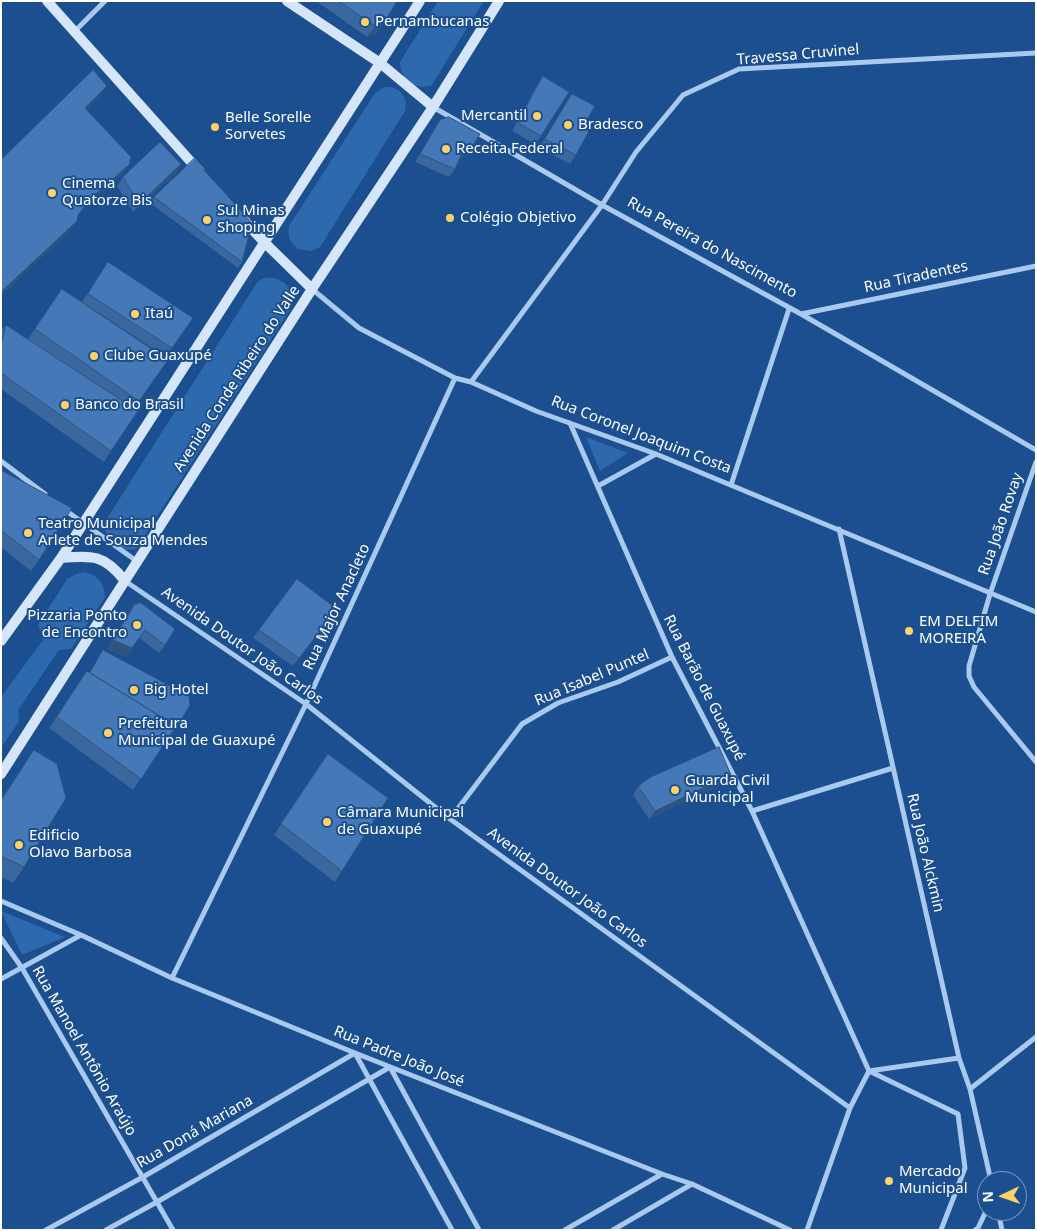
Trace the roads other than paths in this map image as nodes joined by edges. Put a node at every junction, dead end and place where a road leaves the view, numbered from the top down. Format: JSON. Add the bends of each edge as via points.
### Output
{"nodes":[{"id":1,"x":47,"y":1,"type":"edge"},
{"id":2,"x":105,"y":1,"type":"edge"},
{"id":3,"x":287,"y":1,"type":"edge"},
{"id":4,"x":420,"y":1,"type":"edge"},
{"id":5,"x":498,"y":1,"type":"edge"},
{"id":6,"x":74,"y":32,"type":"junction"},
{"id":7,"x":1036,"y":53,"type":"edge"},
{"id":8,"x":380,"y":63,"type":"junction"},
{"id":9,"x":433,"y":107,"type":"junction"},
{"id":10,"x":206,"y":178,"type":"edge"},
{"id":11,"x":602,"y":205,"type":"junction"},
{"id":12,"x":238,"y":213,"type":"edge"},
{"id":13,"x":264,"y":242,"type":"junction"},
{"id":14,"x":1036,"y":266,"type":"edge"},
{"id":15,"x":312,"y":289,"type":"junction"},
{"id":16,"x":789,"y":309,"type":"junction"},
{"id":17,"x":801,"y":314,"type":"junction"},
{"id":18,"x":455,"y":378,"type":"junction"},
{"id":19,"x":471,"y":382,"type":"junction"},
{"id":20,"x":570,"y":423,"type":"junction"},
{"id":21,"x":1036,"y":450,"type":"edge"},
{"id":22,"x":656,"y":454,"type":"junction"},
{"id":23,"x":1,"y":461,"type":"edge"},
{"id":24,"x":1036,"y":462,"type":"edge"},
{"id":25,"x":731,"y":485,"type":"junction"},
{"id":26,"x":598,"y":486,"type":"junction"},
{"id":27,"x":54,"y":501,"type":"edge"},
{"id":28,"x":61,"y":506,"type":"edge"},
{"id":29,"x":83,"y":524,"type":"junction"},
{"id":30,"x":839,"y":529,"type":"junction"},
{"id":31,"x":61,"y":558,"type":"junction"},
{"id":32,"x":138,"y":562,"type":"junction"},
{"id":33,"x":125,"y":581,"type":"junction"},
{"id":34,"x":990,"y":594,"type":"junction"},
{"id":35,"x":1036,"y":612,"type":"edge"},
{"id":36,"x":4,"y":632,"type":"edge"},
{"id":37,"x":1,"y":641,"type":"edge"},
{"id":38,"x":672,"y":657,"type":"junction"},
{"id":39,"x":306,"y":704,"type":"junction"},
{"id":40,"x":1036,"y":762,"type":"edge"},
{"id":41,"x":893,"y":768,"type":"junction"},
{"id":42,"x":1,"y":774,"type":"edge"},
{"id":43,"x":752,"y":811,"type":"junction"},
{"id":44,"x":450,"y":819,"type":"junction"},
{"id":45,"x":1,"y":901,"type":"edge"},
{"id":46,"x":81,"y":935,"type":"junction"},
{"id":47,"x":1,"y":938,"type":"edge"},
{"id":48,"x":22,"y":968,"type":"junction"},
{"id":49,"x":172,"y":978,"type":"junction"},
{"id":50,"x":1,"y":979,"type":"edge"},
{"id":51,"x":1036,"y":1037,"type":"edge"},
{"id":52,"x":355,"y":1054,"type":"junction"},
{"id":53,"x":959,"y":1058,"type":"junction"},
{"id":54,"x":390,"y":1067,"type":"junction"},
{"id":55,"x":869,"y":1071,"type":"junction"},
{"id":56,"x":370,"y":1079,"type":"junction"},
{"id":57,"x":970,"y":1089,"type":"junction"},
{"id":58,"x":850,"y":1108,"type":"junction"},
{"id":59,"x":988,"y":1171,"type":"edge"},
{"id":60,"x":662,"y":1174,"type":"junction"},
{"id":61,"x":143,"y":1177,"type":"junction"},
{"id":62,"x":692,"y":1184,"type":"junction"},
{"id":63,"x":157,"y":1202,"type":"junction"},
{"id":64,"x":46,"y":1230,"type":"edge"},
{"id":65,"x":106,"y":1230,"type":"edge"},
{"id":66,"x":173,"y":1230,"type":"edge"},
{"id":67,"x":452,"y":1230,"type":"edge"},
{"id":68,"x":479,"y":1230,"type":"edge"},
{"id":69,"x":565,"y":1230,"type":"edge"},
{"id":70,"x":613,"y":1230,"type":"edge"},
{"id":71,"x":790,"y":1230,"type":"edge"},
{"id":72,"x":807,"y":1230,"type":"edge"},
{"id":73,"x":941,"y":1230,"type":"edge"}],
"edges":[{"from":1,"to":6,"type":"main road"},
{"from":2,"to":6,"type":"street"},
{"from":3,"to":8,"type":"main road","name":"Rua Pereira do Nascimento"},
{"from":4,"to":8,"type":"main road"},
{"from":5,"to":9,"type":"main road","name":"Avenida Conde Ribeiro do Valle"},
{"from":6,"to":10,"type":"main road"},
{"from":7,"to":11,"type":"street","name":"Travessa Cruvinel","via":[[740,69],[683,95],[636,152]]},
{"from":8,"to":9,"type":"main road","name":"Rua Pereira do Nascimento"},
{"from":8,"to":13,"type":"main road"},
{"from":9,"to":11,"type":"street","name":"Rua Pereira do Nascimento"},
{"from":9,"to":15,"type":"main road","name":"Avenida Conde Ribeiro do Valle"},
{"from":11,"to":16,"type":"street","name":"Rua Pereira do Nascimento"},
{"from":11,"to":19,"type":"street","name":"Travessa Cruvinel"},
{"from":12,"to":13,"type":"main road","name":"Rua Coronel Joaquim Costa"},
{"from":13,"to":15,"type":"main road","name":"Rua Coronel Joaquim Costa"},
{"from":13,"to":29,"type":"main road"},
{"from":14,"to":17,"type":"street","name":"Rua Tiradentes"},
{"from":15,"to":18,"type":"street","name":"Rua Coronel Joaquim Costa","via":[[359,328]]},
{"from":15,"to":32,"type":"main road","name":"Avenida Conde Ribeiro do Valle"},
{"from":16,"to":17,"type":"street","name":"Rua Pereira do Nascimento"},
{"from":16,"to":25,"type":"street"},
{"from":17,"to":21,"type":"street","name":"Rua Pereira do Nascimento"},
{"from":18,"to":19,"type":"street","name":"Rua Coronel Joaquim Costa"},
{"from":18,"to":39,"type":"street","name":"Rua Major Anacleto"},
{"from":19,"to":20,"type":"street","name":"Rua Coronel Joaquim Costa"},
{"from":20,"to":22,"type":"street","name":"Rua Coronel Joaquim Costa"},
{"from":20,"to":26,"type":"street","name":"Rua Barão de Guaxupé"},
{"from":22,"to":25,"type":"street","name":"Rua Coronel Joaquim Costa"},
{"from":22,"to":26,"type":"street"},
{"from":23,"to":27,"type":"street"},
{"from":24,"to":34,"type":"street","name":"Rua João Rovay"},
{"from":25,"to":30,"type":"street","name":"Rua Coronel Joaquim Costa"},
{"from":26,"to":38,"type":"street","name":"Rua Barão de Guaxupé"},
{"from":28,"to":29,"type":"street"},
{"from":29,"to":31,"type":"main road"},
{"from":29,"to":32,"type":"street"},
{"from":30,"to":34,"type":"street","name":"Rua Coronel Joaquim Costa"},
{"from":30,"to":41,"type":"street","name":"Rua João Alckmin"},
{"from":31,"to":33,"type":"main road","via":[[87,556],[104,561]]},
{"from":31,"to":36,"type":"main road"},
{"from":32,"to":33,"type":"main road","name":"Avenida Conde Ribeiro do Valle"},
{"from":33,"to":39,"type":"street","name":"Avenida Doutor João Carlos"},
{"from":33,"to":42,"type":"main road","name":"Avenida Conde Ribeiro do Valle"},
{"from":34,"to":35,"type":"street","name":"Rua Coronel Joaquim Costa"},
{"from":34,"to":40,"type":"street","name":"Rua João Rovay","via":[[969,676],[974,687]]},
{"from":36,"to":37,"type":"main road"},
{"from":38,"to":43,"type":"street","name":"Rua Barão de Guaxupé"},
{"from":38,"to":44,"type":"street","name":"Rua Isabel Puntel","via":[[618,682],[558,703],[522,724]]},
{"from":39,"to":44,"type":"street","name":"Avenida Doutor João Carlos"},
{"from":39,"to":49,"type":"street","name":"Rua Major Anacleto"},
{"from":41,"to":43,"type":"street"},
{"from":41,"to":53,"type":"street","name":"Rua João Alckmin"},
{"from":43,"to":55,"type":"street","name":"Rua Barão de Guaxupé"},
{"from":44,"to":58,"type":"street","name":"Avenida Doutor João Carlos"},
{"from":45,"to":46,"type":"street","name":"Rua Padre João José"},
{"from":46,"to":48,"type":"street"},
{"from":46,"to":49,"type":"street","name":"Rua Padre João José"},
{"from":47,"to":48,"type":"street","name":"Rua Manoel Antônio Araújo"},
{"from":48,"to":50,"type":"street"},
{"from":48,"to":61,"type":"street","name":"Rua Manoel Antônio Araújo"},
{"from":49,"to":52,"type":"street","name":"Rua Padre João José"},
{"from":51,"to":57,"type":"street"},
{"from":52,"to":54,"type":"street","name":"Rua Padre João José"},
{"from":52,"to":56,"type":"street"},
{"from":52,"to":61,"type":"street","name":"Rua Doná Mariana"},
{"from":53,"to":55,"type":"street"},
{"from":53,"to":57,"type":"street","name":"Rua João Alckmin"},
{"from":54,"to":56,"type":"street"},
{"from":54,"to":60,"type":"street","name":"Rua Padre João José"},
{"from":54,"to":68,"type":"street"},
{"from":55,"to":58,"type":"street"},
{"from":55,"to":73,"type":"street","via":[[958,1114],[965,1168]]},
{"from":56,"to":63,"type":"street"},
{"from":56,"to":67,"type":"street"},
{"from":57,"to":59,"type":"street","name":"Rua João Alckmin"},
{"from":58,"to":72,"type":"street"},
{"from":60,"to":62,"type":"street","name":"Rua Padre João José"},
{"from":60,"to":69,"type":"street"},
{"from":61,"to":63,"type":"street","name":"Rua Manoel Antônio Araújo"},
{"from":61,"to":64,"type":"street","name":"Rua Doná Mariana"},
{"from":62,"to":70,"type":"street"},
{"from":62,"to":71,"type":"street","name":"Rua Padre João José"},
{"from":63,"to":65,"type":"street"},
{"from":63,"to":66,"type":"street","name":"Rua Manoel Antônio Araújo"}]}
